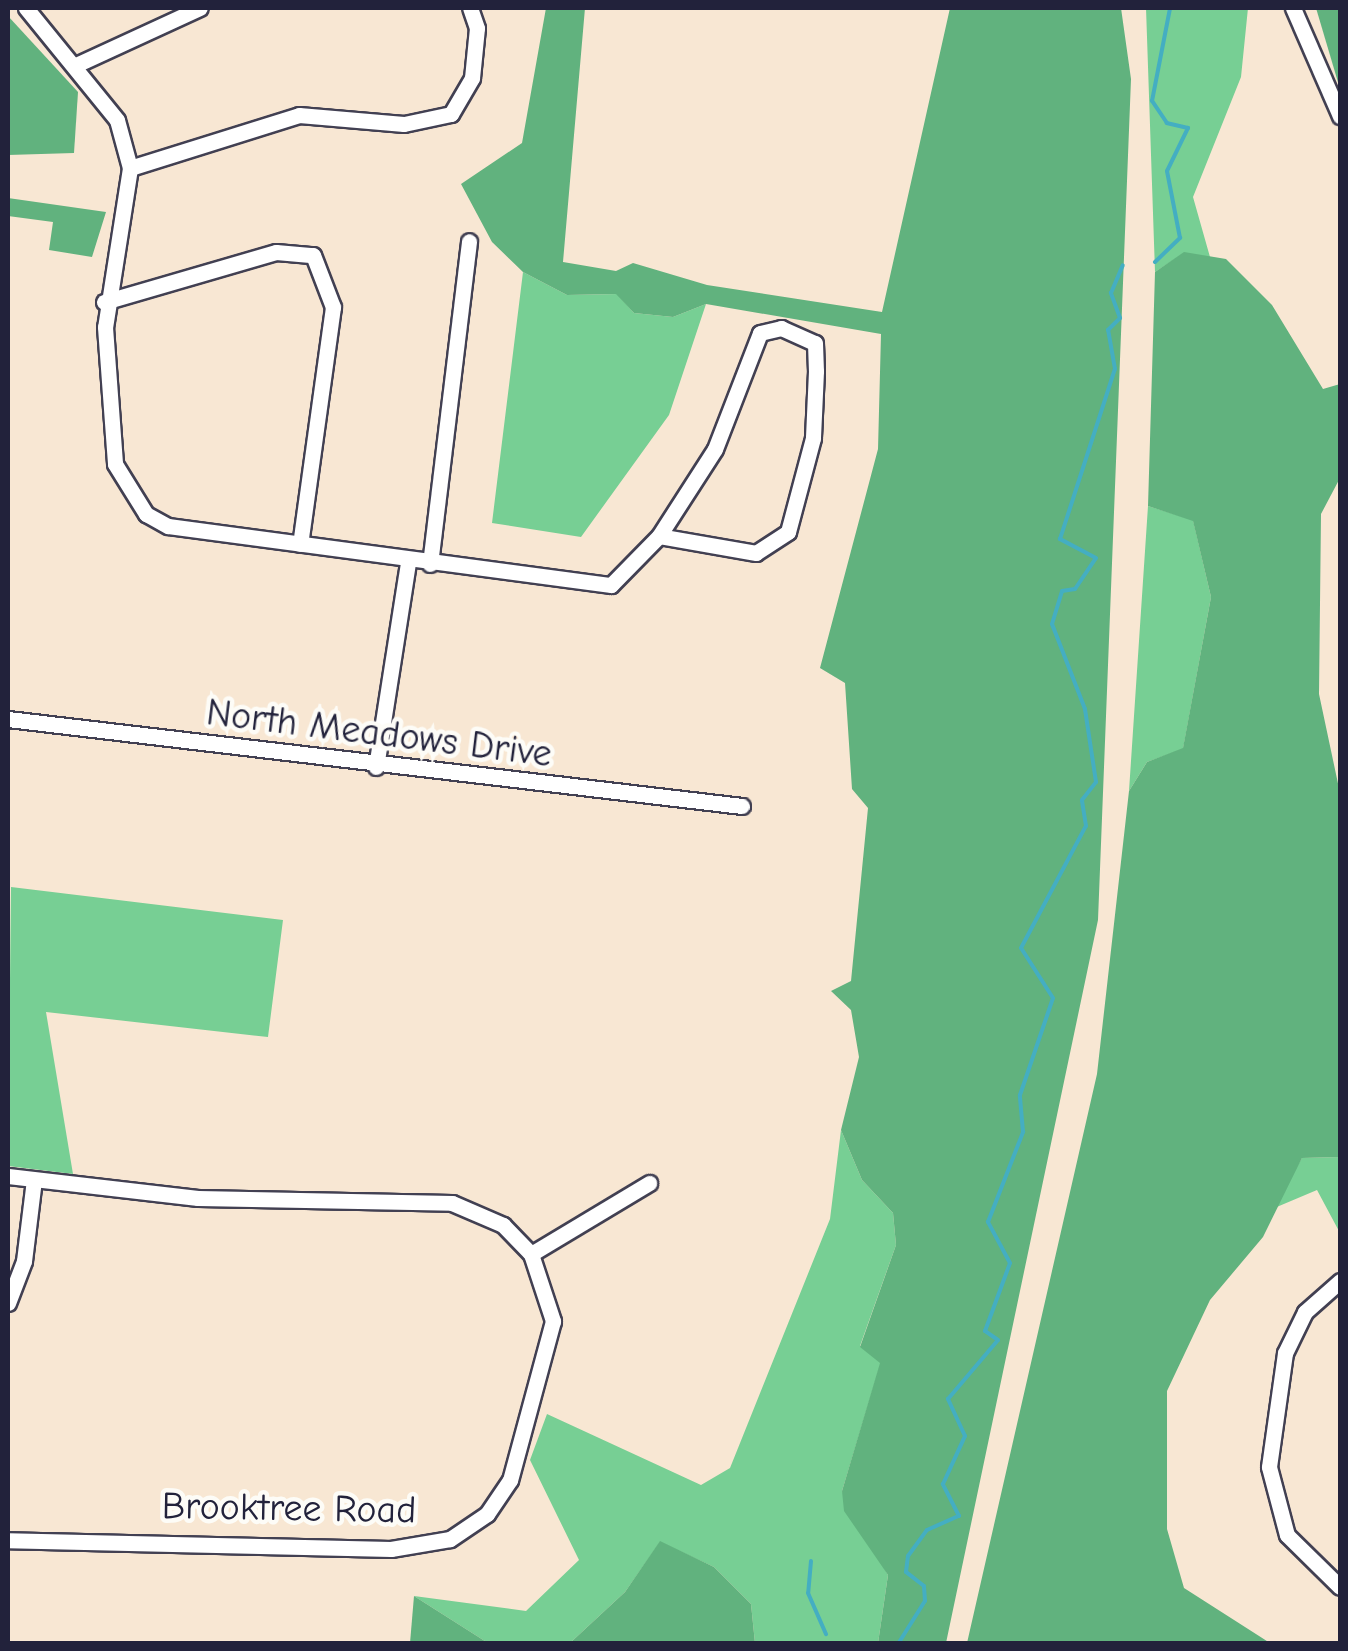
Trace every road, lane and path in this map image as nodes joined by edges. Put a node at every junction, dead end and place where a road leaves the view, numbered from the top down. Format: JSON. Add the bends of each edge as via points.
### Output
{"nodes":[{"id":1,"x":26,"y":8,"type":"edge"},
{"id":2,"x":200,"y":8,"type":"edge"},
{"id":3,"x":470,"y":8,"type":"edge"},
{"id":4,"x":1293,"y":8,"type":"edge"},
{"id":5,"x":78,"y":64,"type":"junction"},
{"id":6,"x":1340,"y":116,"type":"edge"},
{"id":7,"x":130,"y":168,"type":"junction"},
{"id":8,"x":468,"y":241,"type":"dead end"},
{"id":9,"x":104,"y":302,"type":"junction"},
{"id":10,"x":659,"y":536,"type":"junction"},
{"id":11,"x":300,"y":544,"type":"junction"},
{"id":12,"x":408,"y":562,"type":"junction"},
{"id":13,"x":430,"y":564,"type":"junction"},
{"id":14,"x":8,"y":719,"type":"edge"},
{"id":15,"x":376,"y":767,"type":"junction"},
{"id":16,"x":742,"y":806,"type":"dead end"},
{"id":17,"x":8,"y":1176,"type":"edge"},
{"id":18,"x":34,"y":1180,"type":"junction"},
{"id":19,"x":649,"y":1182,"type":"dead end"},
{"id":20,"x":531,"y":1254,"type":"junction"},
{"id":21,"x":1340,"y":1281,"type":"edge"},
{"id":22,"x":8,"y":1302,"type":"edge"},
{"id":23,"x":8,"y":1540,"type":"edge"},
{"id":24,"x":1340,"y":1587,"type":"edge"}],
"edges":[{"from":1,"to":5,"type":"street"},
{"from":2,"to":5,"type":"street"},
{"from":3,"to":7,"type":"street","via":[[478,28],[472,78],[451,114],[404,124],[298,116]]},
{"from":4,"to":6,"type":"street"},
{"from":5,"to":7,"type":"street","via":[[117,120]]},
{"from":7,"to":9,"type":"street"},
{"from":8,"to":13,"type":"street"},
{"from":9,"to":11,"type":"street","via":[[115,464],[132,501],[168,526]]},
{"from":9,"to":11,"type":"street","via":[[276,252],[312,255],[333,307]]},
{"from":10,"to":10,"type":"street","via":[[756,553],[788,532],[816,404],[814,342],[800,331],[760,333],[716,449]]},
{"from":10,"to":13,"type":"street","via":[[611,584]]},
{"from":11,"to":12,"type":"street"},
{"from":12,"to":13,"type":"street"},
{"from":12,"to":15,"type":"street"},
{"from":14,"to":15,"type":"street","name":"North Meadows Drive"},
{"from":15,"to":16,"type":"street","name":"North Meadows Drive"},
{"from":17,"to":18,"type":"street","name":"Brooktree Road"},
{"from":18,"to":20,"type":"street","name":"Brooktree Road","via":[[198,1198],[452,1203],[503,1225]]},
{"from":18,"to":22,"type":"street","via":[[24,1261]]},
{"from":19,"to":20,"type":"street"},
{"from":20,"to":23,"type":"street","name":"Brooktree Road","via":[[552,1307],[550,1352],[510,1480],[463,1532],[406,1548]]},
{"from":21,"to":24,"type":"street","via":[[1305,1312],[1285,1352],[1269,1467],[1288,1535]]}]}
